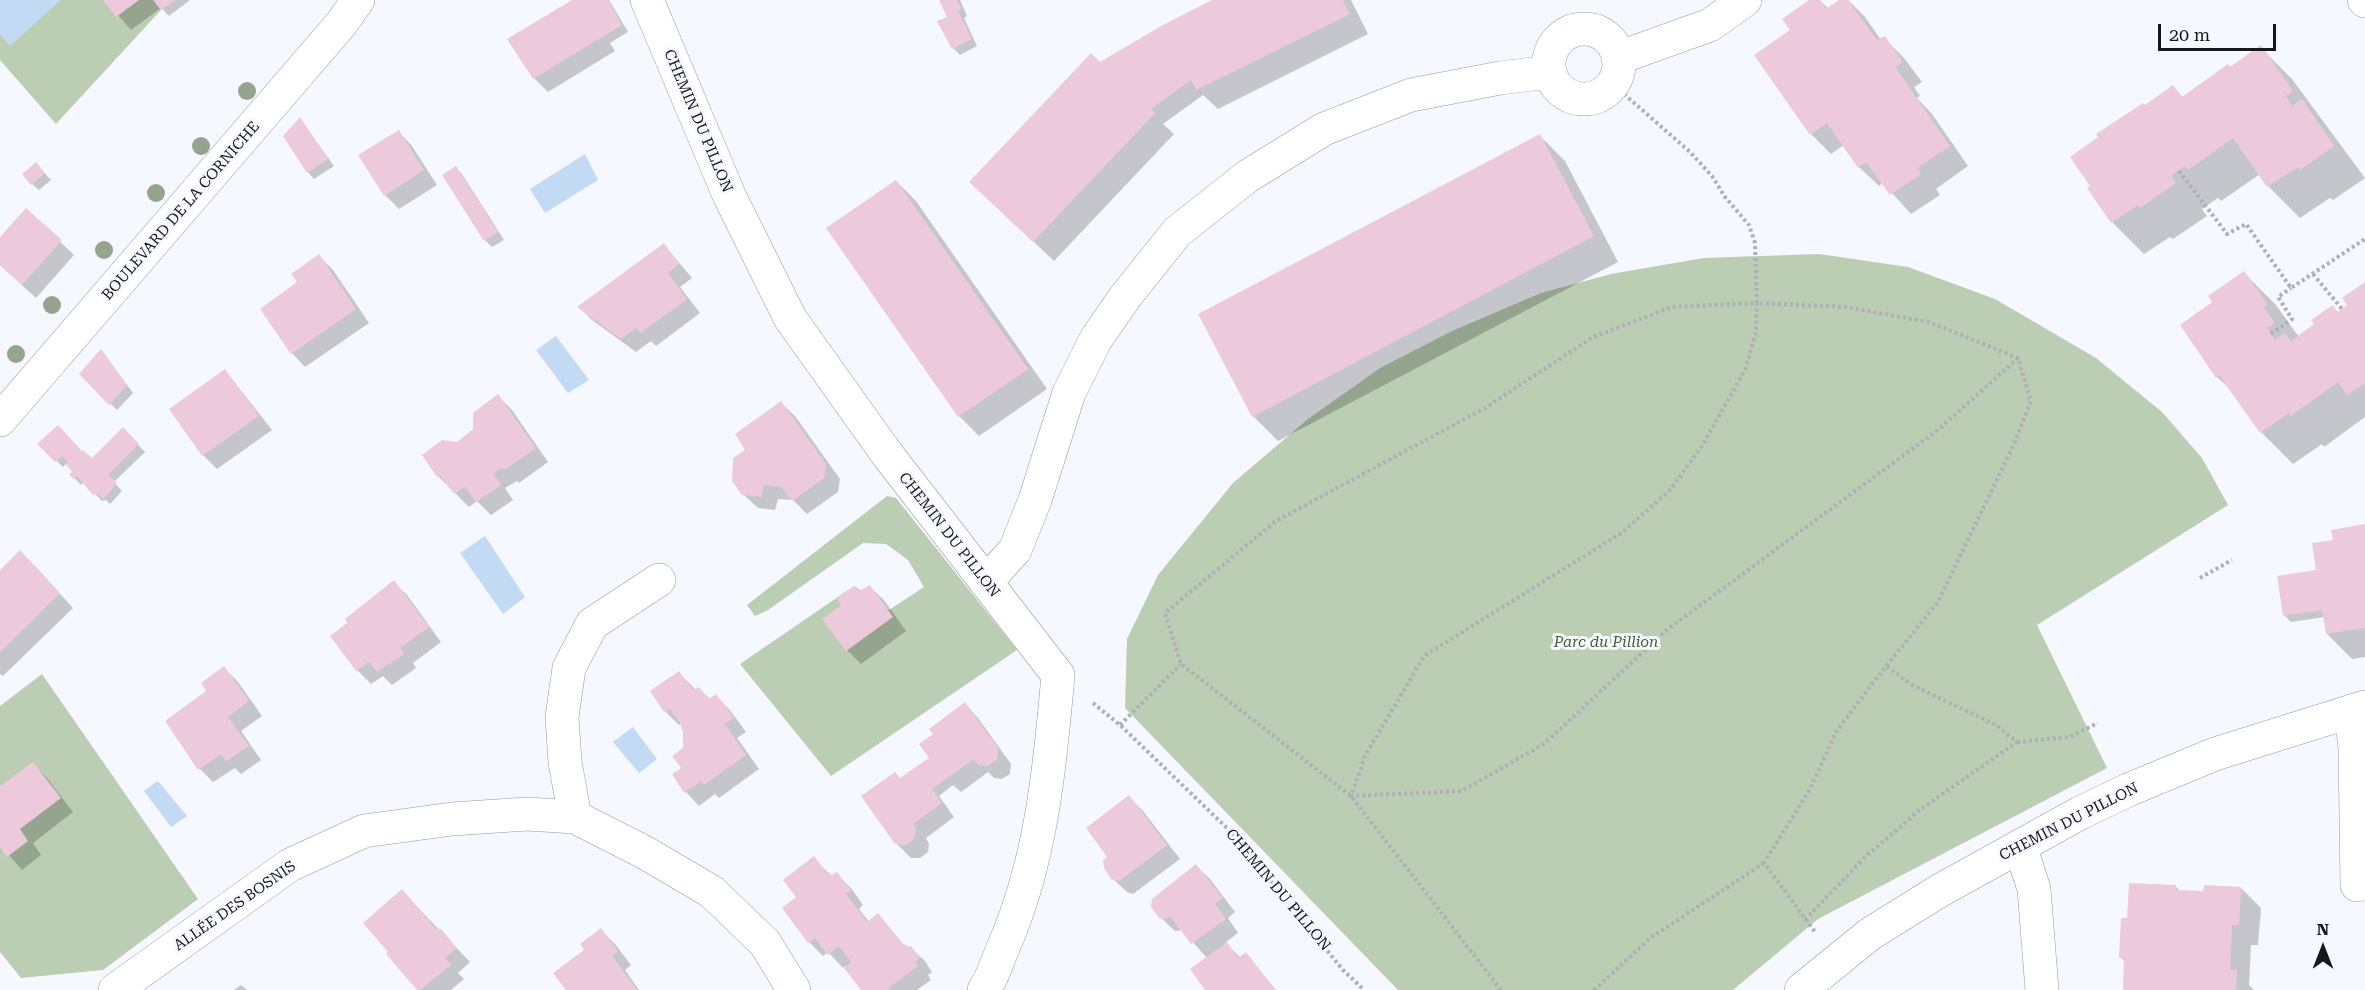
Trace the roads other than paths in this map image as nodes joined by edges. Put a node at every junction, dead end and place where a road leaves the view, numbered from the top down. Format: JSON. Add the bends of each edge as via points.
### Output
{"nodes":[{"id":1,"x":358,"y":0,"type":"edge"},
{"id":2,"x":646,"y":0,"type":"edge"},
{"id":3,"x":1744,"y":0,"type":"edge"},
{"id":4,"x":1616,"y":71,"type":"junction"},
{"id":5,"x":1550,"y":72,"type":"junction"},
{"id":6,"x":0,"y":420,"type":"edge"},
{"id":7,"x":659,"y":579,"type":"dead end"},
{"id":8,"x":986,"y":582,"type":"junction"},
{"id":9,"x":2358,"y":709,"type":"edge"},
{"id":10,"x":575,"y":817,"type":"junction"},
{"id":11,"x":2020,"y":846,"type":"junction"},
{"id":12,"x":2357,"y":885,"type":"dead end"},
{"id":13,"x":115,"y":990,"type":"edge"},
{"id":14,"x":794,"y":990,"type":"edge"},
{"id":15,"x":984,"y":990,"type":"edge"},
{"id":16,"x":1801,"y":990,"type":"edge"},
{"id":17,"x":2042,"y":990,"type":"edge"}],
"edges":[{"from":1,"to":6,"type":"street","name":"BOULEVARD DE LA CORNICHE"},
{"from":2,"to":8,"type":"street","name":"CHEMIN DU PILLON","via":[[729,195],[790,318],[886,454]]},
{"from":3,"to":4,"type":"street","via":[[1710,25]]},
{"from":4,"to":5,"type":"street","via":[[1604,93],[1591,99],[1565,94],[1555,85]]},
{"from":4,"to":5,"type":"street","via":[[1613,44],[1588,29],[1574,30],[1553,47]]},
{"from":5,"to":8,"type":"street","via":[[1411,95],[1324,129],[1248,176],[1177,232],[1096,339],[1070,393],[1015,550]]},
{"from":7,"to":10,"type":"street","via":[[592,624],[569,668],[562,717]]},
{"from":8,"to":15,"type":"street","name":"CHEMIN DU PILLON","via":[[1058,675],[1045,802],[1028,881]]},
{"from":9,"to":11,"type":"street","name":"CHEMIN DU PILLON","via":[[2215,754],[2128,790]]},
{"from":9,"to":12,"type":"street"},
{"from":10,"to":13,"type":"street","name":"ALLÉE DES BOSNIS","via":[[527,814],[364,831],[290,865]]},
{"from":10,"to":14,"type":"street","name":"ALLÉE DES BOSNIS","via":[[712,892],[765,943]]},
{"from":11,"to":16,"type":"street","name":"CHEMIN DU PILLON","via":[[1870,934]]},
{"from":11,"to":17,"type":"street","via":[[2034,890]]}]}
